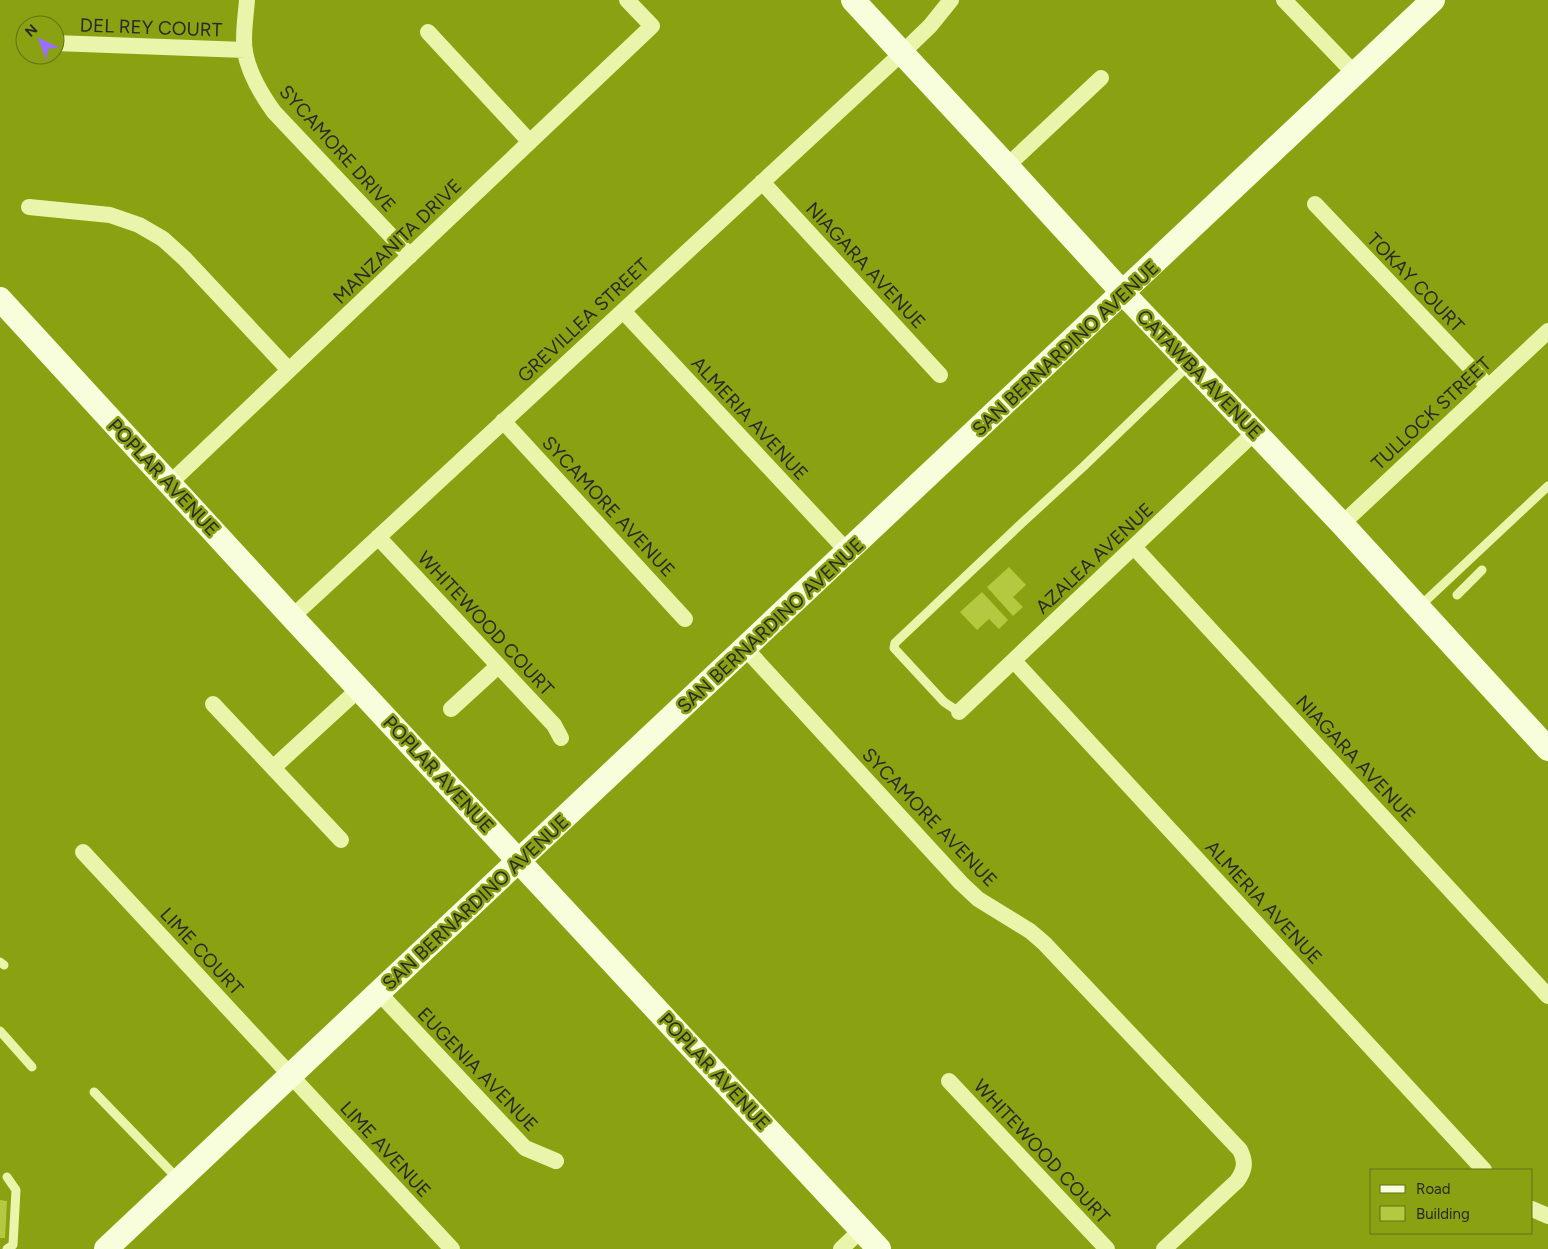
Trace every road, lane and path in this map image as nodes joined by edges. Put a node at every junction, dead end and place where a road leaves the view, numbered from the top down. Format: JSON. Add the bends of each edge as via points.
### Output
{"nodes":[{"id":1,"x":247,"y":0,"type":"edge"},
{"id":2,"x":627,"y":0,"type":"edge"},
{"id":3,"x":852,"y":0,"type":"edge"},
{"id":4,"x":951,"y":0,"type":"edge"},
{"id":5,"x":1284,"y":0,"type":"edge"},
{"id":6,"x":1433,"y":0,"type":"edge"},
{"id":7,"x":428,"y":32,"type":"dead end"},
{"id":8,"x":65,"y":43,"type":"edge"},
{"id":9,"x":245,"y":50,"type":"junction"},
{"id":10,"x":902,"y":53,"type":"junction"},
{"id":11,"x":1355,"y":74,"type":"junction"},
{"id":12,"x":1101,"y":78,"type":"dead end"},
{"id":13,"x":530,"y":142,"type":"junction"},
{"id":14,"x":1007,"y":166,"type":"junction"},
{"id":15,"x":762,"y":182,"type":"junction"},
{"id":16,"x":1315,"y":204,"type":"dead end"},
{"id":17,"x":29,"y":207,"type":"dead end"},
{"id":18,"x":410,"y":256,"type":"junction"},
{"id":19,"x":1123,"y":294,"type":"junction"},
{"id":20,"x":0,"y":299,"type":"edge"},
{"id":21,"x":623,"y":311,"type":"junction"},
{"id":22,"x":1548,"y":331,"type":"edge"},
{"id":23,"x":1190,"y":363,"type":"junction"},
{"id":24,"x":290,"y":370,"type":"junction"},
{"id":25,"x":940,"y":375,"type":"dead end"},
{"id":26,"x":1488,"y":386,"type":"junction"},
{"id":27,"x":503,"y":421,"type":"junction"},
{"id":28,"x":1255,"y":432,"type":"junction"},
{"id":29,"x":169,"y":484,"type":"junction"},
{"id":30,"x":1548,"y":486,"type":"edge"},
{"id":31,"x":1342,"y":524,"type":"junction"},
{"id":32,"x":378,"y":537,"type":"junction"},
{"id":33,"x":1134,"y":547,"type":"junction"},
{"id":34,"x":848,"y":552,"type":"junction"},
{"id":35,"x":1482,"y":570,"type":"dead end"},
{"id":36,"x":1456,"y":595,"type":"dead end"},
{"id":37,"x":1418,"y":607,"type":"junction"},
{"id":38,"x":292,"y":616,"type":"junction"},
{"id":39,"x":685,"y":618,"type":"dead end"},
{"id":40,"x":745,"y":648,"type":"junction"},
{"id":41,"x":1014,"y":661,"type":"junction"},
{"id":42,"x":498,"y":666,"type":"junction"},
{"id":43,"x":359,"y":689,"type":"junction"},
{"id":44,"x":213,"y":704,"type":"dead end"},
{"id":45,"x":451,"y":709,"type":"dead end"},
{"id":46,"x":959,"y":712,"type":"joint"},
{"id":47,"x":561,"y":738,"type":"dead end"},
{"id":48,"x":1548,"y":748,"type":"edge"},
{"id":49,"x":274,"y":767,"type":"junction"},
{"id":50,"x":341,"y":840,"type":"dead end"},
{"id":51,"x":83,"y":852,"type":"dead end"},
{"id":52,"x":520,"y":861,"type":"junction"},
{"id":53,"x":379,"y":993,"type":"junction"},
{"id":54,"x":1548,"y":996,"type":"edge"},
{"id":55,"x":0,"y":1031,"type":"edge"},
{"id":56,"x":32,"y":1067,"type":"dead end"},
{"id":57,"x":291,"y":1076,"type":"junction"},
{"id":58,"x":949,"y":1081,"type":"dead end"},
{"id":59,"x":94,"y":1092,"type":"dead end"},
{"id":60,"x":556,"y":1161,"type":"dead end"},
{"id":61,"x":1483,"y":1169,"type":"edge"},
{"id":62,"x":7,"y":1177,"type":"dead end"},
{"id":63,"x":179,"y":1180,"type":"junction"},
{"id":64,"x":1533,"y":1209,"type":"edge"},
{"id":65,"x":1548,"y":1216,"type":"edge"},
{"id":66,"x":861,"y":1230,"type":"junction"},
{"id":67,"x":7,"y":1249,"type":"edge"},
{"id":68,"x":106,"y":1249,"type":"edge"},
{"id":69,"x":452,"y":1249,"type":"edge"},
{"id":70,"x":841,"y":1249,"type":"edge"},
{"id":71,"x":879,"y":1249,"type":"edge"},
{"id":72,"x":1107,"y":1249,"type":"edge"},
{"id":73,"x":1164,"y":1249,"type":"edge"}],
"edges":[{"from":1,"to":9,"type":"street","name":"SYCAMORE DRIVE"},
{"from":2,"to":13,"type":"street","name":"MANZANITA DRIVE","via":[[652,26]]},
{"from":3,"to":10,"type":"street","name":"CATAWBA AVENUE"},
{"from":4,"to":10,"type":"street","name":"GREVILLEA STREET"},
{"from":5,"to":11,"type":"street"},
{"from":6,"to":11,"type":"street","name":"SAN BERNARDINO AVENUE"},
{"from":7,"to":13,"type":"street"},
{"from":8,"to":9,"type":"street","name":"DEL REY COURT"},
{"from":9,"to":18,"type":"street","name":"SYCAMORE DRIVE","via":[[262,96],[274,112]]},
{"from":10,"to":14,"type":"street","name":"CATAWBA AVENUE"},
{"from":10,"to":15,"type":"street","name":"GREVILLEA STREET"},
{"from":11,"to":19,"type":"street","name":"SAN BERNARDINO AVENUE"},
{"from":12,"to":14,"type":"street"},
{"from":13,"to":18,"type":"street","name":"MANZANITA DRIVE"},
{"from":14,"to":19,"type":"street","name":"CATAWBA AVENUE"},
{"from":15,"to":21,"type":"street","name":"GREVILLEA STREET"},
{"from":15,"to":25,"type":"street","name":"NIAGARA AVENUE"},
{"from":16,"to":26,"type":"street","name":"TOKAY COURT"},
{"from":17,"to":24,"type":"street","via":[[110,215],[139,225],[163,239]]},
{"from":18,"to":24,"type":"street","name":"MANZANITA DRIVE"},
{"from":19,"to":23,"type":"street","name":"CATAWBA AVENUE"},
{"from":19,"to":34,"type":"street","name":"SAN BERNARDINO AVENUE"},
{"from":20,"to":29,"type":"street","name":"POPLAR AVENUE"},
{"from":21,"to":27,"type":"street","name":"GREVILLEA STREET"},
{"from":21,"to":34,"type":"street","name":"ALMERIA AVENUE"},
{"from":22,"to":26,"type":"street","name":"TULLOCK STREET"},
{"from":23,"to":28,"type":"street","name":"CATAWBA AVENUE"},
{"from":23,"to":46,"type":"lane","via":[[895,643],[894,648],[944,702]]},
{"from":24,"to":29,"type":"street","name":"MANZANITA DRIVE"},
{"from":26,"to":31,"type":"street","name":"TULLOCK STREET"},
{"from":27,"to":32,"type":"street","name":"GREVILLEA STREET"},
{"from":27,"to":39,"type":"street","name":"SYCAMORE AVENUE"},
{"from":28,"to":31,"type":"street","name":"CATAWBA AVENUE"},
{"from":28,"to":33,"type":"street","name":"AZALEA AVENUE"},
{"from":29,"to":38,"type":"street","name":"POPLAR AVENUE"},
{"from":30,"to":37,"type":"lane"},
{"from":31,"to":37,"type":"street","name":"CATAWBA AVENUE"},
{"from":32,"to":38,"type":"street","name":"GREVILLEA STREET"},
{"from":32,"to":42,"type":"street","name":"WHITEWOOD COURT"},
{"from":33,"to":41,"type":"street","name":"AZALEA AVENUE"},
{"from":33,"to":54,"type":"street","name":"NIAGARA AVENUE"},
{"from":34,"to":40,"type":"street","name":"SAN BERNARDINO AVENUE"},
{"from":35,"to":36,"type":"lane"},
{"from":37,"to":48,"type":"street","name":"CATAWBA AVENUE"},
{"from":38,"to":43,"type":"street","name":"POPLAR AVENUE"},
{"from":40,"to":52,"type":"street","name":"SAN BERNARDINO AVENUE"},
{"from":40,"to":73,"type":"street","name":"SYCAMORE AVENUE","via":[[961,883],[978,899],[1044,943],[1240,1150],[1244,1166],[1237,1181]]},
{"from":41,"to":46,"type":"street","name":"AZALEA AVENUE"},
{"from":41,"to":61,"type":"street","name":"ALMERIA AVENUE"},
{"from":42,"to":45,"type":"street"},
{"from":42,"to":47,"type":"street","name":"WHITEWOOD COURT","via":[[554,725]]},
{"from":43,"to":49,"type":"street"},
{"from":43,"to":52,"type":"street","name":"POPLAR AVENUE"},
{"from":44,"to":49,"type":"street"},
{"from":49,"to":50,"type":"street"},
{"from":51,"to":57,"type":"street","name":"LIME COURT"},
{"from":52,"to":53,"type":"street","name":"SAN BERNARDINO AVENUE"},
{"from":52,"to":66,"type":"street","name":"POPLAR AVENUE"},
{"from":53,"to":57,"type":"street","name":"SAN BERNARDINO AVENUE"},
{"from":53,"to":60,"type":"street","name":"EUGENIA AVENUE","via":[[525,1148]]},
{"from":55,"to":56,"type":"lane"},
{"from":57,"to":63,"type":"street","name":"SAN BERNARDINO AVENUE"},
{"from":57,"to":69,"type":"street","name":"LIME AVENUE"},
{"from":58,"to":72,"type":"street","name":"WHITEWOOD COURT"},
{"from":59,"to":63,"type":"lane"},
{"from":62,"to":67,"type":"lane","via":[[16,1190],[13,1245]]},
{"from":63,"to":68,"type":"street","name":"SAN BERNARDINO AVENUE"},
{"from":64,"to":65,"type":"street"},
{"from":66,"to":70,"type":"street"},
{"from":66,"to":71,"type":"street","name":"POPLAR AVENUE"}]}
